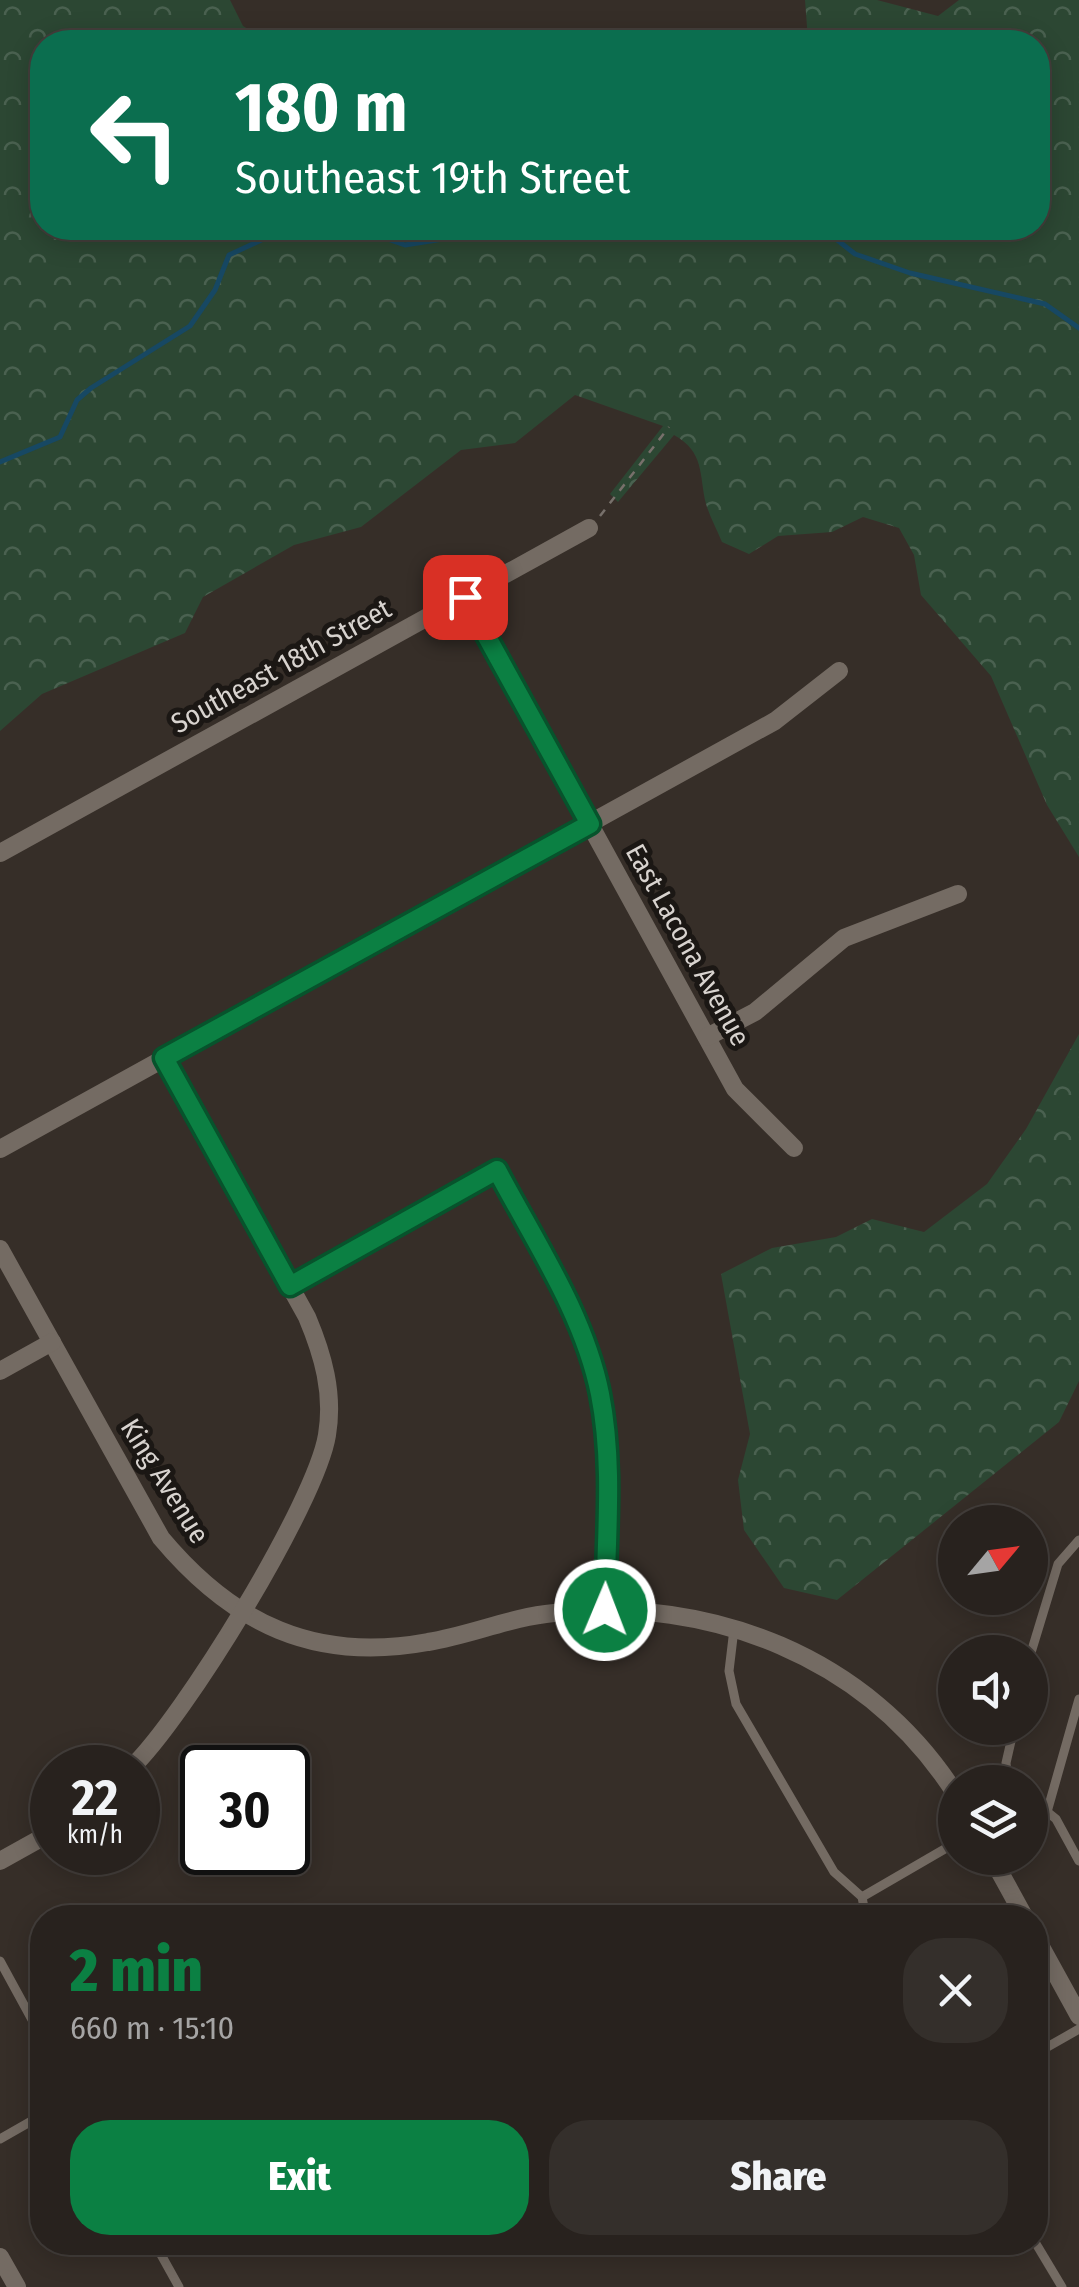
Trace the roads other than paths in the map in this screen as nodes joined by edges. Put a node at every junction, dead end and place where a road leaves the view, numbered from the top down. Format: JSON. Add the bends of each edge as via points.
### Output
{"nodes":[{"id":1,"x":589,"y":528,"type":"road end"},
{"id":2,"x":465,"y":597,"type":"junction"},
{"id":3,"x":839,"y":671,"type":"dead end"},
{"id":4,"x":590,"y":824,"type":"junction"},
{"id":5,"x":0,"y":853,"type":"edge"},
{"id":6,"x":958,"y":894,"type":"dead end"},
{"id":7,"x":707,"y":1038,"type":"junction"},
{"id":8,"x":164,"y":1058,"type":"junction"},
{"id":9,"x":794,"y":1148,"type":"dead end"},
{"id":10,"x":0,"y":1149,"type":"edge"},
{"id":11,"x":0,"y":1249,"type":"edge"},
{"id":12,"x":290,"y":1286,"type":"junction"},
{"id":13,"x":52,"y":1342,"type":"junction"},
{"id":14,"x":0,"y":1371,"type":"edge"},
{"id":15,"x":1079,"y":1540,"type":"edge"},
{"id":16,"x":605,"y":1610,"type":"junction"},
{"id":17,"x":240,"y":1613,"type":"junction"},
{"id":18,"x":734,"y":1627,"type":"junction"},
{"id":19,"x":1036,"y":1635,"type":"edge"},
{"id":20,"x":1079,"y":1699,"type":"edge"},
{"id":21,"x":149,"y":1745,"type":"edge"},
{"id":22,"x":938,"y":1769,"type":"edge"},
{"id":23,"x":1048,"y":1808,"type":"edge"},
{"id":24,"x":1048,"y":1814,"type":"edge"},
{"id":25,"x":30,"y":1844,"type":"edge"},
{"id":26,"x":938,"y":1853,"type":"edge"},
{"id":27,"x":1079,"y":1860,"type":"edge"},
{"id":28,"x":0,"y":1861,"type":"edge"},
{"id":29,"x":1001,"y":1875,"type":"edge"},
{"id":30,"x":862,"y":1896,"type":"junction"},
{"id":31,"x":864,"y":1905,"type":"edge"},
{"id":32,"x":1018,"y":1905,"type":"edge"},
{"id":33,"x":1048,"y":1960,"type":"edge"},
{"id":34,"x":0,"y":1961,"type":"edge"},
{"id":35,"x":30,"y":2016,"type":"edge"},
{"id":36,"x":1079,"y":2016,"type":"edge"},
{"id":37,"x":1079,"y":2029,"type":"edge"},
{"id":38,"x":1048,"y":2047,"type":"edge"},
{"id":39,"x":30,"y":2122,"type":"edge"},
{"id":40,"x":0,"y":2139,"type":"edge"},
{"id":41,"x":161,"y":2255,"type":"edge"},
{"id":42,"x":1043,"y":2255,"type":"edge"},
{"id":43,"x":0,"y":2257,"type":"edge"},
{"id":44,"x":16,"y":2287,"type":"edge"},
{"id":45,"x":179,"y":2287,"type":"edge"},
{"id":46,"x":1062,"y":2287,"type":"edge"}],
"edges":[{"from":1,"to":2,"type":"street","name":"Southeast 18th Street"},
{"from":2,"to":4,"type":"street","name":"East Lacona Avenue"},
{"from":2,"to":5,"type":"street","name":"Southeast 18th Street"},
{"from":3,"to":4,"type":"street","via":[[775,721]]},
{"from":4,"to":7,"type":"street","name":"East Lacona Avenue"},
{"from":4,"to":8,"type":"street"},
{"from":6,"to":7,"type":"street","via":[[844,938],[755,1012]]},
{"from":7,"to":9,"type":"street","name":"East Lacona Avenue","via":[[735,1090]]},
{"from":8,"to":10,"type":"street"},
{"from":8,"to":12,"type":"street"},
{"from":11,"to":13,"type":"street","name":"King Avenue"},
{"from":12,"to":16,"type":"street","via":[[497,1170],[575,1316],[600,1392],[608,1471]]},
{"from":12,"to":17,"type":"street","via":[[322,1354],[328,1433],[318,1472]]},
{"from":13,"to":14,"type":"street"},
{"from":13,"to":17,"type":"street","name":"King Avenue","via":[[161,1538],[194,1578]]},
{"from":15,"to":19,"type":"lane","via":[[1058,1564]]},
{"from":16,"to":17,"type":"street","name":"King Avenue","via":[[552,1613],[372,1648],[314,1642]]},
{"from":16,"to":18,"type":"street","name":"King Avenue"},
{"from":17,"to":21,"type":"street"},
{"from":18,"to":22,"type":"street","name":"King Avenue","via":[[787,1646],[858,1688]]},
{"from":18,"to":30,"type":"lane","via":[[729,1672],[736,1704],[834,1872]]},
{"from":20,"to":23,"type":"lane"},
{"from":24,"to":27,"type":"lane"},
{"from":25,"to":28,"type":"street"},
{"from":26,"to":30,"type":"lane"},
{"from":29,"to":32,"type":"street"},
{"from":30,"to":31,"type":"lane"},
{"from":33,"to":36,"type":"street"},
{"from":34,"to":35,"type":"lane"},
{"from":37,"to":38,"type":"lane"},
{"from":39,"to":40,"type":"lane"},
{"from":41,"to":45,"type":"lane"},
{"from":42,"to":46,"type":"lane"},
{"from":43,"to":44,"type":"street"}]}
